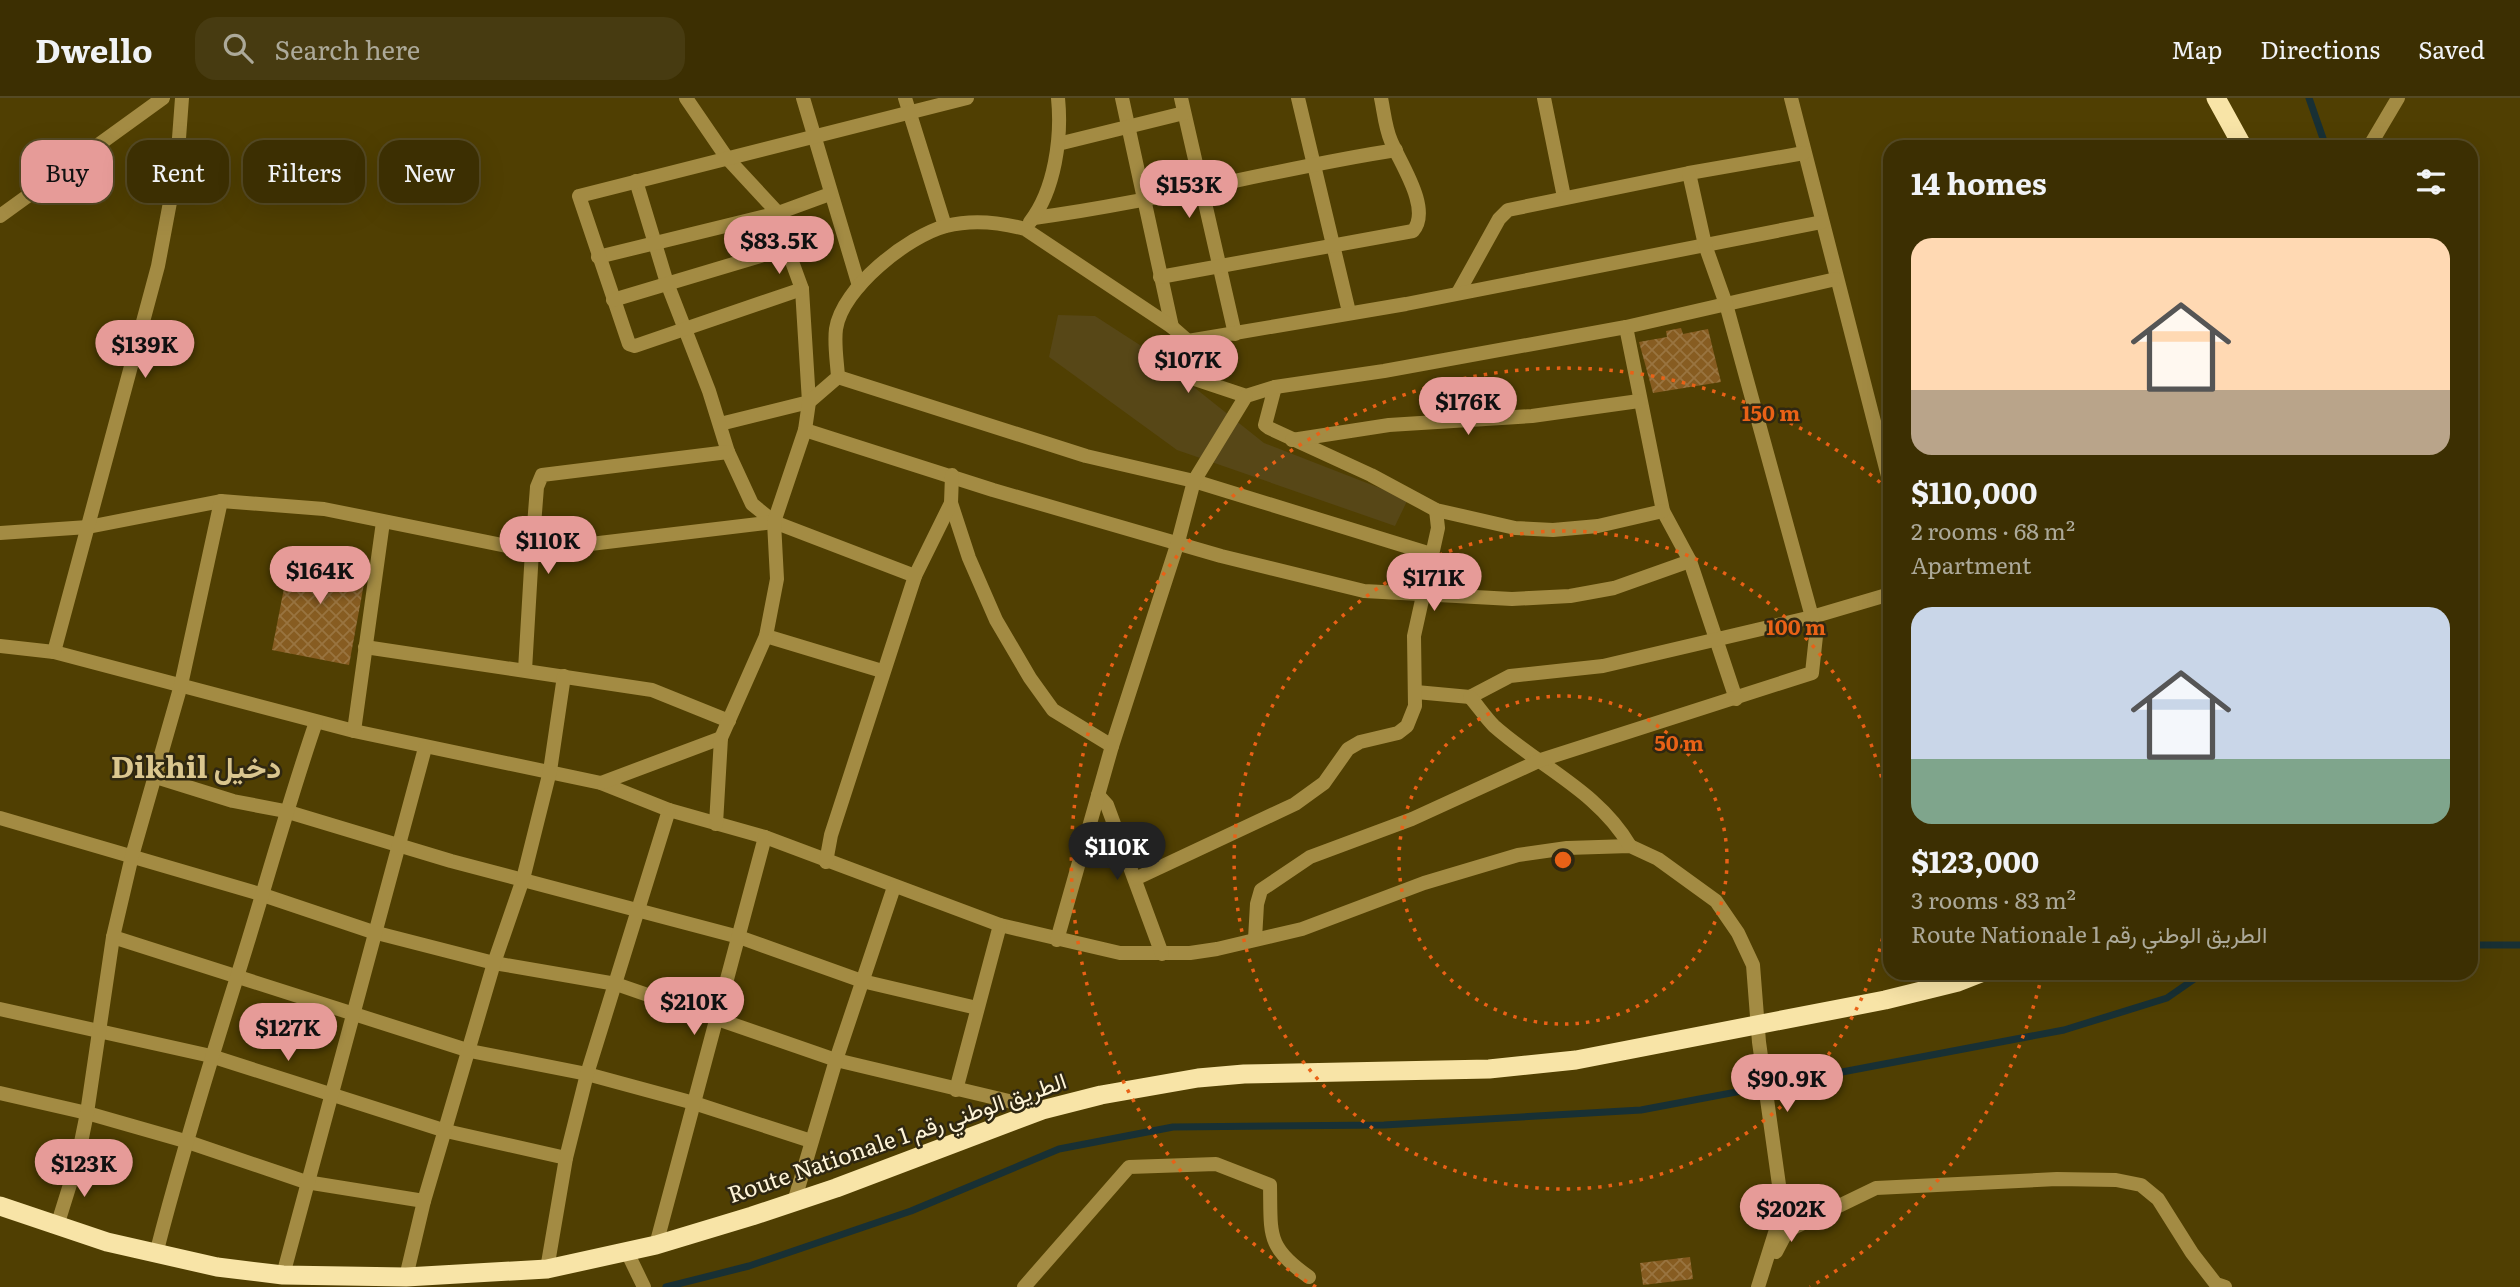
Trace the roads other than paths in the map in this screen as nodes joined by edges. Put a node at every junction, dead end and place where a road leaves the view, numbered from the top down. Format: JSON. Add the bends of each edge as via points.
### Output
{"nodes":[{"id":1,"x":163,"y":98,"type":"edge"},
{"id":2,"x":182,"y":98,"type":"edge"},
{"id":3,"x":686,"y":98,"type":"edge"},
{"id":4,"x":803,"y":98,"type":"edge"},
{"id":5,"x":905,"y":98,"type":"edge"},
{"id":6,"x":967,"y":98,"type":"edge"},
{"id":7,"x":1058,"y":98,"type":"edge"},
{"id":8,"x":1122,"y":98,"type":"edge"},
{"id":9,"x":1181,"y":98,"type":"edge"},
{"id":10,"x":1298,"y":98,"type":"edge"},
{"id":11,"x":1381,"y":98,"type":"edge"},
{"id":12,"x":1544,"y":98,"type":"edge"},
{"id":13,"x":1791,"y":98,"type":"edge"},
{"id":14,"x":2216,"y":98,"type":"edge"},
{"id":15,"x":2398,"y":98,"type":"edge"},
{"id":16,"x":909,"y":113,"type":"junction"},
{"id":17,"x":1184,"y":113,"type":"junction"},
{"id":18,"x":1128,"y":127,"type":"junction"},
{"id":19,"x":814,"y":139,"type":"junction"},
{"id":20,"x":2240,"y":140,"type":"edge"},
{"id":21,"x":2373,"y":140,"type":"edge"},
{"id":22,"x":1058,"y":144,"type":"junction"},
{"id":23,"x":1396,"y":150,"type":"junction"},
{"id":24,"x":1804,"y":153,"type":"junction"},
{"id":25,"x":727,"y":158,"type":"junction"},
{"id":26,"x":1313,"y":163,"type":"junction"},
{"id":27,"x":1689,"y":173,"type":"junction"},
{"id":28,"x":636,"y":181,"type":"junction"},
{"id":29,"x":1199,"y":188,"type":"junction"},
{"id":30,"x":830,"y":194,"type":"junction"},
{"id":31,"x":1564,"y":197,"type":"junction"},
{"id":32,"x":1145,"y":201,"type":"junction"},
{"id":33,"x":778,"y":213,"type":"junction"},
{"id":34,"x":0,"y":216,"type":"edge"},
{"id":35,"x":1822,"y":222,"type":"junction"},
{"id":36,"x":1030,"y":223,"type":"junction"},
{"id":37,"x":945,"y":226,"type":"junction"},
{"id":38,"x":655,"y":241,"type":"junction"},
{"id":39,"x":1333,"y":245,"type":"junction"},
{"id":40,"x":1705,"y":245,"type":"junction"},
{"id":41,"x":787,"y":248,"type":"junction"},
{"id":42,"x":598,"y":257,"type":"junction"},
{"id":43,"x":1218,"y":265,"type":"junction"},
{"id":44,"x":1160,"y":277,"type":"junction"},
{"id":45,"x":1836,"y":279,"type":"junction"},
{"id":46,"x":667,"y":283,"type":"junction"},
{"id":47,"x":859,"y":286,"type":"junction"},
{"id":48,"x":802,"y":289,"type":"junction"},
{"id":49,"x":1458,"y":293,"type":"junction"},
{"id":50,"x":613,"y":300,"type":"junction"},
{"id":51,"x":1726,"y":304,"type":"junction"},
{"id":52,"x":1349,"y":312,"type":"junction"},
{"id":53,"x":684,"y":327,"type":"junction"},
{"id":54,"x":1172,"y":327,"type":"junction"},
{"id":55,"x":1626,"y":327,"type":"junction"},
{"id":56,"x":1234,"y":334,"type":"junction"},
{"id":57,"x":1188,"y":341,"type":"junction"},
{"id":58,"x":838,"y":377,"type":"junction"},
{"id":59,"x":1275,"y":387,"type":"junction"},
{"id":60,"x":1246,"y":397,"type":"junction"},
{"id":61,"x":1639,"y":401,"type":"junction"},
{"id":62,"x":809,"y":402,"type":"junction"},
{"id":63,"x":720,"y":424,"type":"junction"},
{"id":64,"x":804,"y":430,"type":"junction"},
{"id":65,"x":1290,"y":440,"type":"junction"},
{"id":66,"x":728,"y":452,"type":"junction"},
{"id":67,"x":1883,"y":457,"type":"edge"},
{"id":68,"x":952,"y":475,"type":"junction"},
{"id":69,"x":1194,"y":481,"type":"junction"},
{"id":70,"x":221,"y":501,"type":"junction"},
{"id":71,"x":951,"y":503,"type":"junction"},
{"id":72,"x":1436,"y":510,"type":"junction"},
{"id":73,"x":1663,"y":511,"type":"junction"},
{"id":74,"x":383,"y":522,"type":"junction"},
{"id":75,"x":774,"y":522,"type":"junction"},
{"id":76,"x":88,"y":527,"type":"junction"},
{"id":77,"x":0,"y":533,"type":"edge"},
{"id":78,"x":1178,"y":542,"type":"junction"},
{"id":79,"x":532,"y":551,"type":"junction"},
{"id":80,"x":1431,"y":554,"type":"junction"},
{"id":81,"x":1690,"y":561,"type":"junction"},
{"id":82,"x":915,"y":576,"type":"junction"},
{"id":83,"x":1422,"y":594,"type":"junction"},
{"id":84,"x":1883,"y":596,"type":"edge"},
{"id":85,"x":1812,"y":617,"type":"junction"},
{"id":86,"x":766,"y":636,"type":"junction"},
{"id":87,"x":1716,"y":639,"type":"junction"},
{"id":88,"x":0,"y":646,"type":"edge"},
{"id":89,"x":365,"y":647,"type":"junction"},
{"id":90,"x":54,"y":652,"type":"junction"},
{"id":91,"x":525,"y":670,"type":"junction"},
{"id":92,"x":882,"y":671,"type":"junction"},
{"id":93,"x":564,"y":676,"type":"junction"},
{"id":94,"x":181,"y":685,"type":"junction"},
{"id":95,"x":1416,"y":692,"type":"junction"},
{"id":96,"x":1470,"y":697,"type":"junction"},
{"id":97,"x":1736,"y":699,"type":"junction"},
{"id":98,"x":729,"y":721,"type":"junction"},
{"id":99,"x":316,"y":722,"type":"junction"},
{"id":100,"x":354,"y":731,"type":"junction"},
{"id":101,"x":721,"y":738,"type":"junction"},
{"id":102,"x":1112,"y":746,"type":"junction"},
{"id":103,"x":425,"y":748,"type":"junction"},
{"id":104,"x":1541,"y":760,"type":"junction"},
{"id":105,"x":550,"y":771,"type":"junction"},
{"id":106,"x":156,"y":777,"type":"junction"},
{"id":107,"x":601,"y":783,"type":"junction"},
{"id":108,"x":1098,"y":795,"type":"junction"},
{"id":109,"x":669,"y":810,"type":"junction"},
{"id":110,"x":285,"y":811,"type":"junction"},
{"id":111,"x":0,"y":818,"type":"edge"},
{"id":112,"x":716,"y":824,"type":"junction"},
{"id":113,"x":765,"y":837,"type":"junction"},
{"id":114,"x":401,"y":845,"type":"junction"},
{"id":115,"x":1630,"y":846,"type":"junction"},
{"id":116,"x":132,"y":856,"type":"junction"},
{"id":117,"x":826,"y":862,"type":"junction"},
{"id":118,"x":1135,"y":879,"type":"junction"},
{"id":119,"x":523,"y":880,"type":"junction"},
{"id":120,"x":894,"y":887,"type":"junction"},
{"id":121,"x":260,"y":894,"type":"junction"},
{"id":122,"x":639,"y":909,"type":"junction"},
{"id":123,"x":1000,"y":925,"type":"junction"},
{"id":124,"x":373,"y":932,"type":"junction"},
{"id":125,"x":113,"y":937,"type":"junction"},
{"id":126,"x":739,"y":937,"type":"junction"},
{"id":127,"x":1255,"y":939,"type":"junction"},
{"id":128,"x":1057,"y":940,"type":"junction"},
{"id":129,"x":1162,"y":954,"type":"junction"},
{"id":130,"x":494,"y":963,"type":"junction"},
{"id":131,"x":238,"y":976,"type":"junction"},
{"id":132,"x":1963,"y":980,"type":"edge"},
{"id":133,"x":862,"y":981,"type":"junction"},
{"id":134,"x":616,"y":984,"type":"junction"},
{"id":135,"x":0,"y":1009,"type":"edge"},
{"id":136,"x":977,"y":1009,"type":"junction"},
{"id":137,"x":352,"y":1015,"type":"junction"},
{"id":138,"x":717,"y":1020,"type":"junction"},
{"id":139,"x":99,"y":1030,"type":"junction"},
{"id":140,"x":1759,"y":1034,"type":"junction"},
{"id":141,"x":470,"y":1051,"type":"junction"},
{"id":142,"x":211,"y":1056,"type":"junction"},
{"id":143,"x":836,"y":1060,"type":"junction"},
{"id":144,"x":587,"y":1074,"type":"junction"},
{"id":145,"x":956,"y":1090,"type":"junction"},
{"id":146,"x":0,"y":1093,"type":"edge"},
{"id":147,"x":330,"y":1096,"type":"junction"},
{"id":148,"x":694,"y":1103,"type":"junction"},
{"id":149,"x":1042,"y":1110,"type":"junction"},
{"id":150,"x":87,"y":1113,"type":"junction"},
{"id":151,"x":446,"y":1131,"type":"junction"},
{"id":152,"x":185,"y":1141,"type":"junction"},
{"id":153,"x":811,"y":1142,"type":"junction"},
{"id":154,"x":566,"y":1158,"type":"junction"},
{"id":155,"x":306,"y":1182,"type":"junction"},
{"id":156,"x":424,"y":1202,"type":"junction"},
{"id":157,"x":794,"y":1202,"type":"junction"},
{"id":158,"x":0,"y":1206,"type":"edge"},
{"id":159,"x":57,"y":1226,"type":"junction"},
{"id":160,"x":656,"y":1245,"type":"junction"},
{"id":161,"x":627,"y":1252,"type":"junction"},
{"id":162,"x":156,"y":1254,"type":"junction"},
{"id":163,"x":547,"y":1269,"type":"junction"},
{"id":164,"x":283,"y":1275,"type":"junction"},
{"id":165,"x":406,"y":1278,"type":"junction"},
{"id":166,"x":1309,"y":1278,"type":"dead end"},
{"id":167,"x":1758,"y":1285,"type":"edge"},
{"id":168,"x":644,"y":1287,"type":"edge"},
{"id":169,"x":1024,"y":1287,"type":"edge"},
{"id":170,"x":2225,"y":1287,"type":"edge"}],
"edges":[{"from":1,"to":34,"type":"street"},
{"from":2,"to":76,"type":"street","via":[[177,165],[158,266]]},
{"from":3,"to":25,"type":"street"},
{"from":4,"to":19,"type":"street"},
{"from":5,"to":16,"type":"street"},
{"from":6,"to":16,"type":"street"},
{"from":7,"to":22,"type":"street"},
{"from":8,"to":18,"type":"street"},
{"from":9,"to":17,"type":"street"},
{"from":10,"to":26,"type":"street"},
{"from":11,"to":23,"type":"street"},
{"from":12,"to":31,"type":"street"},
{"from":13,"to":24,"type":"street"},
{"from":14,"to":20,"type":"highway"},
{"from":15,"to":21,"type":"street"},
{"from":16,"to":19,"type":"street"},
{"from":16,"to":37,"type":"street"},
{"from":17,"to":18,"type":"street"},
{"from":17,"to":29,"type":"street"},
{"from":18,"to":22,"type":"street"},
{"from":18,"to":32,"type":"street"},
{"from":19,"to":25,"type":"street"},
{"from":19,"to":30,"type":"street"},
{"from":22,"to":36,"type":"street","via":[[1054,169]]},
{"from":23,"to":26,"type":"street"},
{"from":23,"to":39,"type":"street","via":[[1408,174],[1419,224],[1413,231]]},
{"from":24,"to":27,"type":"street"},
{"from":24,"to":35,"type":"street"},
{"from":25,"to":28,"type":"street"},
{"from":25,"to":33,"type":"street"},
{"from":26,"to":29,"type":"street"},
{"from":26,"to":39,"type":"street"},
{"from":27,"to":31,"type":"street"},
{"from":27,"to":40,"type":"street"},
{"from":28,"to":38,"type":"street"},
{"from":28,"to":42,"type":"street","via":[[579,196]]},
{"from":29,"to":32,"type":"street"},
{"from":29,"to":43,"type":"street"},
{"from":30,"to":33,"type":"street"},
{"from":30,"to":47,"type":"street"},
{"from":31,"to":49,"type":"street","via":[[1508,210]]},
{"from":32,"to":36,"type":"street"},
{"from":32,"to":44,"type":"street"},
{"from":33,"to":38,"type":"street"},
{"from":33,"to":41,"type":"street"},
{"from":35,"to":40,"type":"street"},
{"from":35,"to":45,"type":"street"},
{"from":36,"to":37,"type":"street"},
{"from":36,"to":54,"type":"street"},
{"from":37,"to":47,"type":"street","via":[[894,255]]},
{"from":38,"to":42,"type":"street"},
{"from":38,"to":46,"type":"street"},
{"from":39,"to":43,"type":"street"},
{"from":39,"to":52,"type":"street"},
{"from":40,"to":49,"type":"street"},
{"from":40,"to":51,"type":"street"},
{"from":41,"to":46,"type":"street"},
{"from":41,"to":48,"type":"street"},
{"from":42,"to":50,"type":"street"},
{"from":43,"to":44,"type":"street"},
{"from":43,"to":56,"type":"street"},
{"from":44,"to":54,"type":"street"},
{"from":45,"to":51,"type":"street"},
{"from":45,"to":67,"type":"street"},
{"from":46,"to":50,"type":"street"},
{"from":46,"to":53,"type":"street"},
{"from":47,"to":58,"type":"street","via":[[836,327]]},
{"from":48,"to":53,"type":"street"},
{"from":48,"to":62,"type":"street"},
{"from":49,"to":52,"type":"street"},
{"from":50,"to":53,"type":"street","via":[[629,344],[635,346]]},
{"from":51,"to":55,"type":"street"},
{"from":51,"to":85,"type":"street"},
{"from":52,"to":56,"type":"street"},
{"from":53,"to":63,"type":"street"},
{"from":54,"to":57,"type":"street"},
{"from":55,"to":59,"type":"street"},
{"from":55,"to":61,"type":"street"},
{"from":56,"to":57,"type":"street"},
{"from":57,"to":60,"type":"street","via":[[1195,379]]},
{"from":58,"to":62,"type":"street"},
{"from":58,"to":69,"type":"street","via":[[1086,456]]},
{"from":59,"to":60,"type":"street"},
{"from":59,"to":65,"type":"street","via":[[1265,425]]},
{"from":60,"to":69,"type":"street"},
{"from":61,"to":65,"type":"street","via":[[1532,416],[1401,424]]},
{"from":61,"to":73,"type":"street"},
{"from":62,"to":63,"type":"street"},
{"from":62,"to":64,"type":"street"},
{"from":63,"to":66,"type":"street"},
{"from":64,"to":68,"type":"street"},
{"from":64,"to":75,"type":"street"},
{"from":65,"to":72,"type":"street"},
{"from":66,"to":75,"type":"street","via":[[752,504]]},
{"from":66,"to":79,"type":"street","via":[[542,475]]},
{"from":68,"to":71,"type":"street"},
{"from":68,"to":78,"type":"street"},
{"from":69,"to":78,"type":"street"},
{"from":69,"to":80,"type":"street"},
{"from":70,"to":74,"type":"street","via":[[324,509]]},
{"from":70,"to":76,"type":"street"},
{"from":70,"to":94,"type":"street"},
{"from":71,"to":82,"type":"street"},
{"from":71,"to":102,"type":"street","via":[[996,620],[1030,678],[1053,710]]},
{"from":72,"to":73,"type":"street","via":[[1515,528],[1553,530],[1598,526]]},
{"from":72,"to":80,"type":"street","via":[[1438,528]]},
{"from":73,"to":81,"type":"street"},
{"from":74,"to":79,"type":"street"},
{"from":74,"to":89,"type":"street"},
{"from":75,"to":79,"type":"street"},
{"from":75,"to":82,"type":"street"},
{"from":75,"to":86,"type":"street","via":[[776,579]]},
{"from":76,"to":77,"type":"street"},
{"from":76,"to":90,"type":"street"},
{"from":78,"to":83,"type":"street","via":[[1328,584]]},
{"from":78,"to":102,"type":"street"},
{"from":79,"to":91,"type":"street"},
{"from":80,"to":83,"type":"street"},
{"from":81,"to":83,"type":"street","via":[[1614,588],[1570,596],[1512,599]]},
{"from":81,"to":87,"type":"street"},
{"from":82,"to":92,"type":"street"},
{"from":83,"to":95,"type":"street","via":[[1414,636]]},
{"from":84,"to":85,"type":"street"},
{"from":85,"to":87,"type":"street"},
{"from":85,"to":97,"type":"street","via":[[1812,673]]},
{"from":86,"to":92,"type":"street"},
{"from":86,"to":98,"type":"street"},
{"from":87,"to":96,"type":"street","via":[[1603,666],[1510,676]]},
{"from":87,"to":97,"type":"street"},
{"from":88,"to":90,"type":"street"},
{"from":89,"to":91,"type":"street"},
{"from":89,"to":100,"type":"street"},
{"from":90,"to":94,"type":"street"},
{"from":91,"to":93,"type":"street"},
{"from":92,"to":117,"type":"street"},
{"from":93,"to":98,"type":"street","via":[[652,690]]},
{"from":93,"to":105,"type":"street"},
{"from":94,"to":99,"type":"street"},
{"from":94,"to":106,"type":"street"},
{"from":95,"to":96,"type":"street"},
{"from":95,"to":118,"type":"street","via":[[1407,726],[1348,749],[1324,783],[1295,804]]},
{"from":96,"to":104,"type":"street","via":[[1494,725]]},
{"from":97,"to":104,"type":"street"},
{"from":98,"to":101,"type":"street"},
{"from":99,"to":100,"type":"street"},
{"from":99,"to":110,"type":"street"},
{"from":100,"to":103,"type":"street"},
{"from":101,"to":107,"type":"street"},
{"from":101,"to":112,"type":"street"},
{"from":102,"to":108,"type":"street"},
{"from":103,"to":105,"type":"street"},
{"from":103,"to":114,"type":"street"},
{"from":104,"to":115,"type":"street","via":[[1611,818]]},
{"from":104,"to":127,"type":"street","via":[[1412,819],[1310,857],[1280,875],[1261,890]]},
{"from":105,"to":107,"type":"street"},
{"from":105,"to":119,"type":"street"},
{"from":106,"to":110,"type":"street","via":[[233,801]]},
{"from":106,"to":116,"type":"street"},
{"from":107,"to":109,"type":"street"},
{"from":108,"to":118,"type":"street","via":[[1107,805]]},
{"from":108,"to":128,"type":"street"},
{"from":109,"to":112,"type":"street"},
{"from":109,"to":122,"type":"street"},
{"from":110,"to":114,"type":"street"},
{"from":110,"to":121,"type":"street"},
{"from":111,"to":116,"type":"street"},
{"from":112,"to":113,"type":"street"},
{"from":113,"to":117,"type":"street"},
{"from":113,"to":126,"type":"street"},
{"from":114,"to":119,"type":"street"},
{"from":114,"to":124,"type":"street"},
{"from":115,"to":127,"type":"street","via":[[1518,855],[1424,883],[1302,929]]},
{"from":115,"to":140,"type":"street","via":[[1658,859],[1716,901],[1738,933],[1753,965]]},
{"from":116,"to":121,"type":"street"},
{"from":116,"to":125,"type":"street"},
{"from":117,"to":120,"type":"street"},
{"from":118,"to":129,"type":"street"},
{"from":119,"to":122,"type":"street"},
{"from":119,"to":130,"type":"street"},
{"from":120,"to":123,"type":"street"},
{"from":120,"to":133,"type":"street"},
{"from":121,"to":124,"type":"street"},
{"from":121,"to":131,"type":"street"},
{"from":122,"to":126,"type":"street"},
{"from":122,"to":134,"type":"street"},
{"from":123,"to":128,"type":"street"},
{"from":123,"to":136,"type":"street"},
{"from":124,"to":130,"type":"street"},
{"from":124,"to":137,"type":"street"},
{"from":125,"to":131,"type":"street"},
{"from":125,"to":139,"type":"street"},
{"from":126,"to":133,"type":"street"},
{"from":126,"to":138,"type":"street"},
{"from":127,"to":129,"type":"street"},
{"from":128,"to":129,"type":"street","via":[[1120,953]]},
{"from":130,"to":134,"type":"street"},
{"from":130,"to":141,"type":"street"},
{"from":131,"to":137,"type":"street"},
{"from":131,"to":142,"type":"street"},
{"from":132,"to":140,"type":"highway","name":"Route Nationale الطريق الوطني رقم 1"},
{"from":133,"to":136,"type":"street"},
{"from":133,"to":143,"type":"street"},
{"from":134,"to":138,"type":"street"},
{"from":134,"to":144,"type":"street"},
{"from":135,"to":139,"type":"street"},
{"from":136,"to":145,"type":"street"},
{"from":137,"to":141,"type":"street"},
{"from":137,"to":147,"type":"street"},
{"from":138,"to":143,"type":"street"},
{"from":138,"to":148,"type":"street"},
{"from":139,"to":142,"type":"street"},
{"from":139,"to":150,"type":"street"},
{"from":140,"to":149,"type":"highway","name":"Route Nationale الطريق الوطني رقم 1","via":[[1489,1069],[1299,1071],[1198,1078]]},
{"from":140,"to":167,"type":"street","via":[[1780,1192],[1779,1220]]},
{"from":141,"to":144,"type":"street"},
{"from":141,"to":151,"type":"street"},
{"from":142,"to":147,"type":"street"},
{"from":142,"to":152,"type":"street"},
{"from":143,"to":145,"type":"street"},
{"from":143,"to":153,"type":"street"},
{"from":144,"to":148,"type":"street"},
{"from":144,"to":154,"type":"street"},
{"from":145,"to":149,"type":"street"},
{"from":146,"to":150,"type":"street"},
{"from":147,"to":151,"type":"street"},
{"from":147,"to":155,"type":"street"},
{"from":148,"to":153,"type":"street"},
{"from":148,"to":160,"type":"street"},
{"from":149,"to":157,"type":"highway","name":"Route Nationale الطريق الوطني رقم 1"},
{"from":150,"to":152,"type":"street"},
{"from":150,"to":159,"type":"street"},
{"from":151,"to":154,"type":"street"},
{"from":151,"to":156,"type":"street"},
{"from":152,"to":155,"type":"street"},
{"from":152,"to":162,"type":"street"},
{"from":153,"to":157,"type":"street"},
{"from":154,"to":163,"type":"street"},
{"from":155,"to":156,"type":"street"},
{"from":155,"to":164,"type":"street"},
{"from":156,"to":165,"type":"street"},
{"from":157,"to":160,"type":"highway","name":"Route Nationale الطريق الوطني رقم 1"},
{"from":158,"to":159,"type":"highway","name":"Route Nationale الطريق الوطني رقم 1"},
{"from":159,"to":162,"type":"highway","name":"Route Nationale الطريق الوطني رقم 1"},
{"from":160,"to":161,"type":"highway","name":"Route Nationale الطريق الوطني رقم 1"},
{"from":161,"to":163,"type":"highway","name":"Route Nationale الطريق الوطني رقم 1"},
{"from":161,"to":168,"type":"street"},
{"from":162,"to":164,"type":"highway","name":"Route Nationale الطريق الوطني رقم 1"},
{"from":163,"to":165,"type":"highway","name":"Route Nationale الطريق الوطني رقم 1"},
{"from":164,"to":165,"type":"highway","name":"Route Nationale الطريق الوطني رقم 1"},
{"from":166,"to":169,"type":"street","via":[[1283,1259],[1271,1235],[1270,1185],[1216,1164],[1203,1164],[1129,1167]]},
{"from":167,"to":170,"type":"street","via":[[1787,1231],[1876,1188],[2092,1179],[2141,1185],[2150,1192],[2216,1284]]}]}
